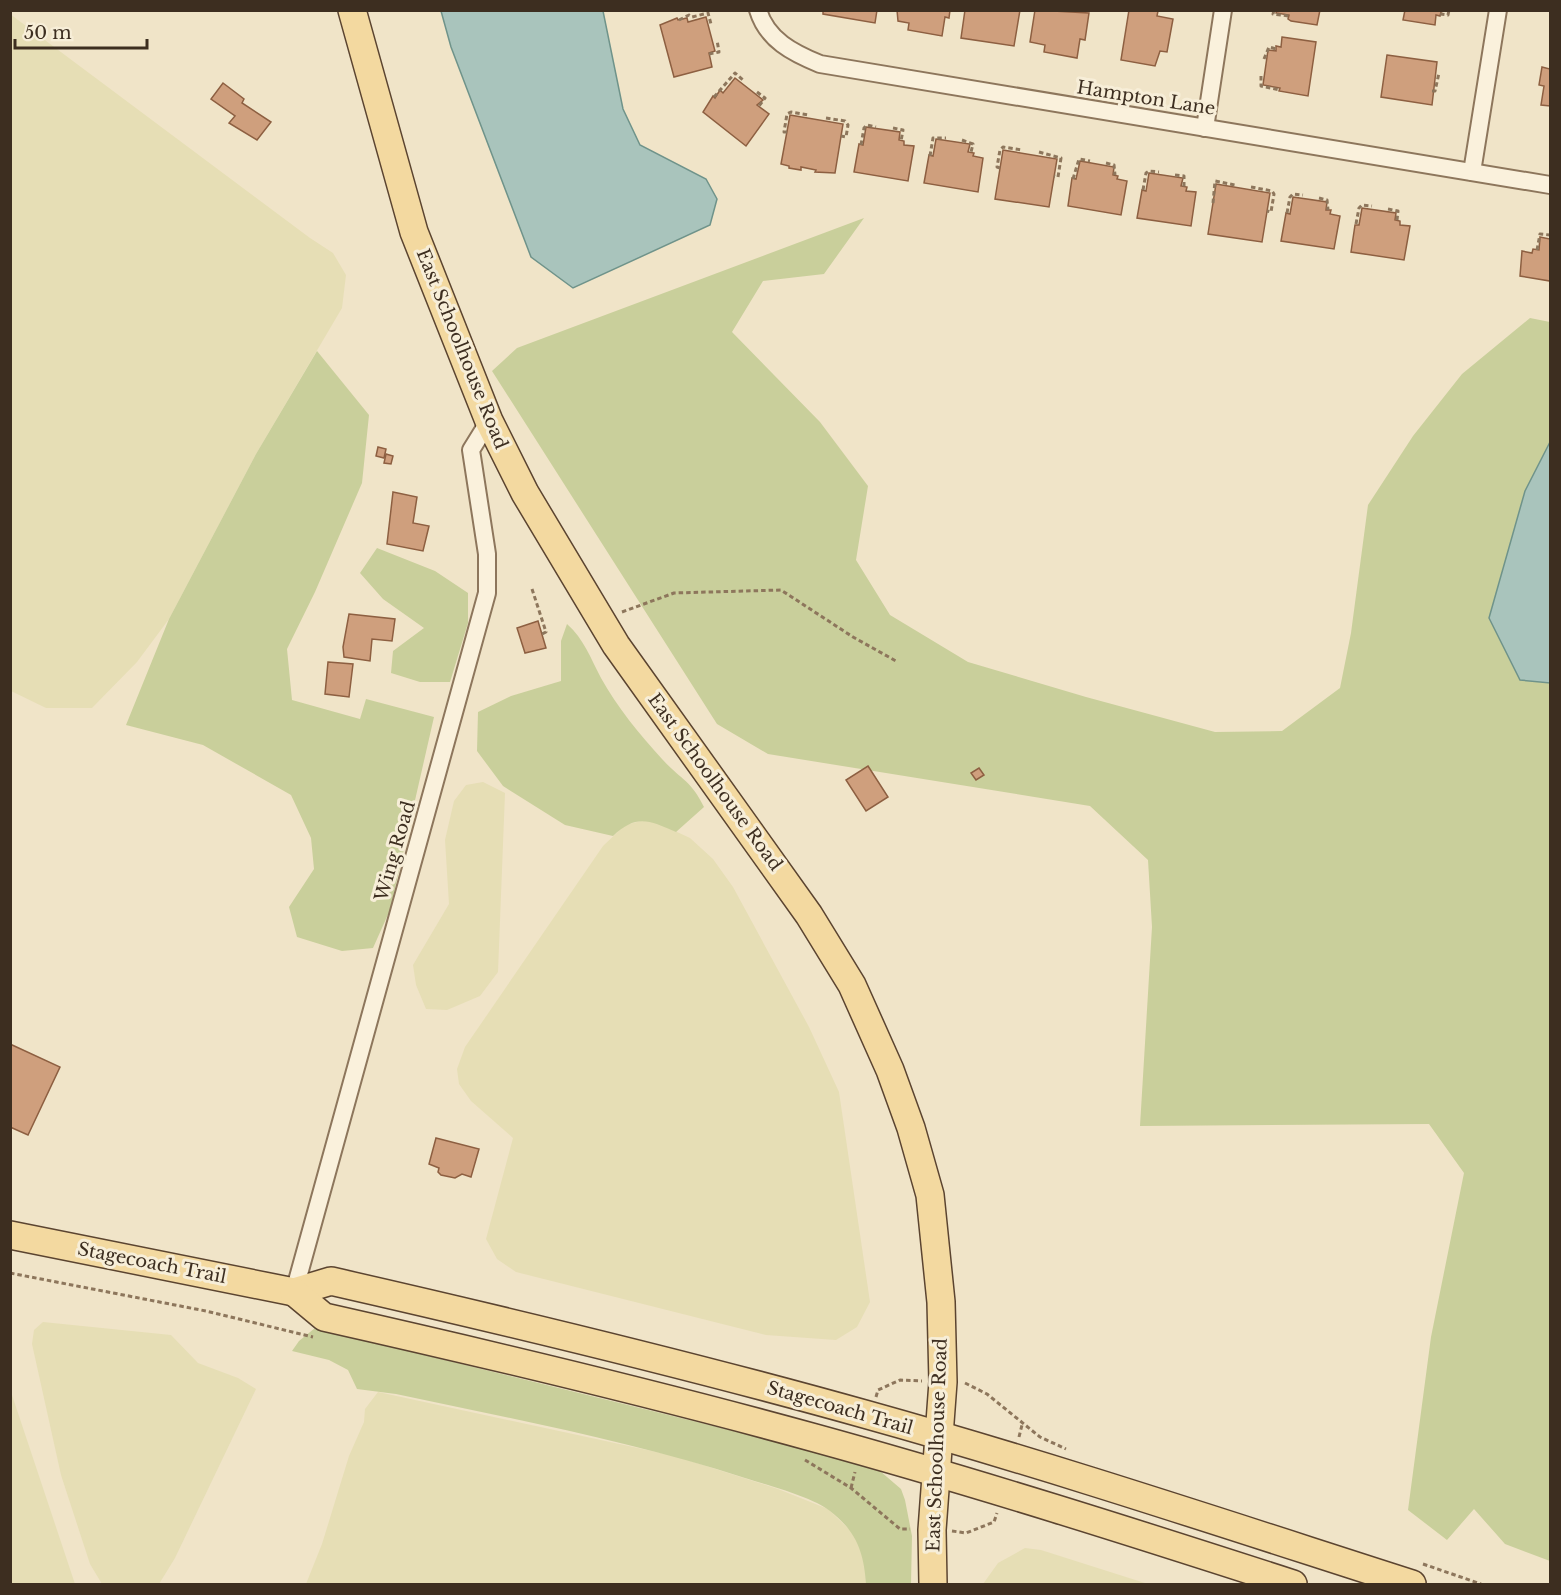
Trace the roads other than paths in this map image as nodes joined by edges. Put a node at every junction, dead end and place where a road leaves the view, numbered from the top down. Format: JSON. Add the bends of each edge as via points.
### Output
{"nodes":[{"id":1,"x":352,"y":10,"type":"edge"},
{"id":2,"x":758,"y":10,"type":"edge"},
{"id":3,"x":1223,"y":10,"type":"edge"},
{"id":4,"x":1498,"y":10,"type":"edge"},
{"id":5,"x":1205,"y":128,"type":"junction"},
{"id":6,"x":1472,"y":172,"type":"junction"},
{"id":7,"x":1551,"y":185,"type":"edge"},
{"id":8,"x":489,"y":421,"type":"junction"},
{"id":9,"x":10,"y":1235,"type":"edge"},
{"id":10,"x":294,"y":1292,"type":"junction"},
{"id":11,"x":939,"y":1436,"type":"junction"},
{"id":12,"x":936,"y":1474,"type":"junction"},
{"id":13,"x":1419,"y":1575,"type":"edge"},
{"id":14,"x":933,"y":1584,"type":"edge"},
{"id":15,"x":1293,"y":1584,"type":"edge"}],
"edges":[{"from":1,"to":8,"type":"main road","name":"East Schoolhouse Road","via":[[414,232]]},
{"from":2,"to":5,"type":"street","name":"Hampton Lane","via":[[762,24],[788,51],[820,64]]},
{"from":3,"to":5,"type":"street"},
{"from":4,"to":6,"type":"street"},
{"from":5,"to":6,"type":"street","name":"Hampton Lane"},
{"from":6,"to":7,"type":"street","name":"Hampton Lane"},
{"from":8,"to":10,"type":"street","name":"Wing Road","via":[[471,450],[487,554],[487,593]]},
{"from":8,"to":11,"type":"main road","name":"East Schoolhouse Road","via":[[525,493],[601,620],[809,915],[874,1029],[911,1128],[930,1195],[952,1374]]},
{"from":9,"to":10,"type":"main road","name":"Stagecoach Trail"},
{"from":10,"to":11,"type":"main road","name":"Stagecoach Trail","via":[[331,1281],[342,1283],[661,1360]]},
{"from":10,"to":12,"type":"main road","name":"Stagecoach Trail","via":[[324,1317],[574,1375],[816,1438]]},
{"from":11,"to":12,"type":"main road","name":"East Schoolhouse Road"},
{"from":11,"to":13,"type":"main road","name":"Stagecoach Trail"},
{"from":12,"to":14,"type":"main road","name":"East Schoolhouse Road"},
{"from":12,"to":15,"type":"main road","name":"Stagecoach Trail"}]}
